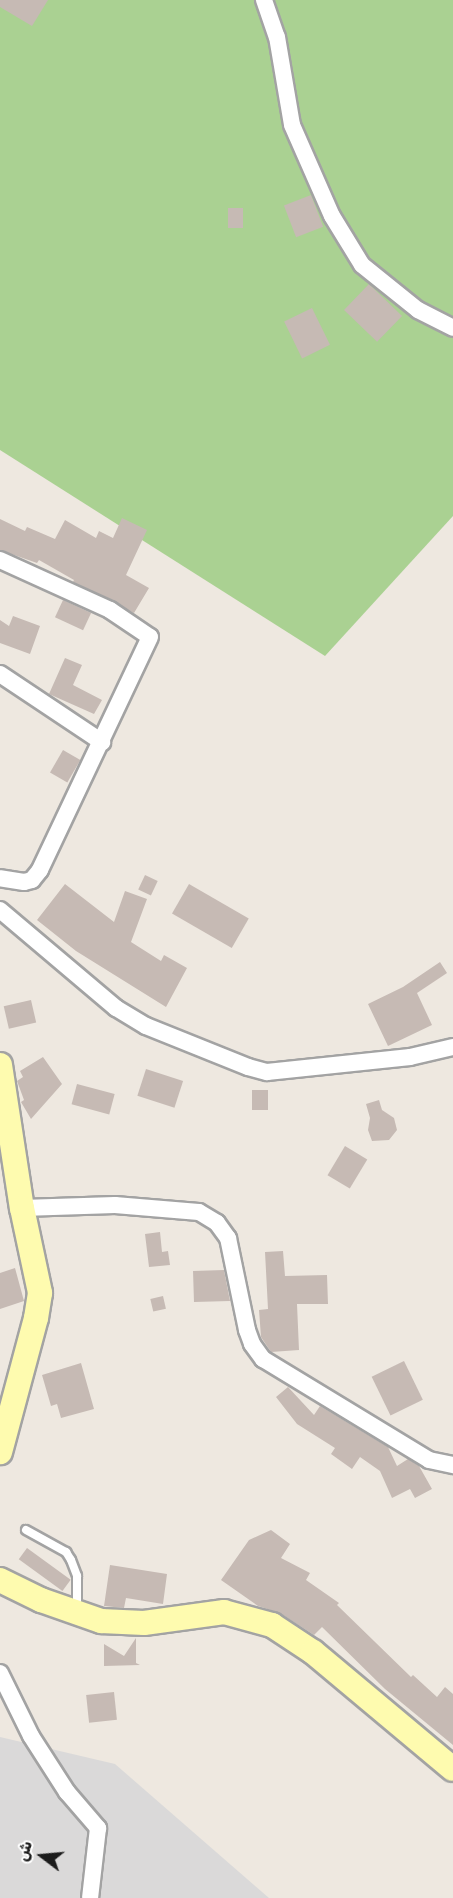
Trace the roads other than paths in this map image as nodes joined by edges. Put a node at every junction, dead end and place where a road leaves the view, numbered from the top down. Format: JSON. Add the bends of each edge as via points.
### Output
{"nodes":[{"id":1,"x":264,"y":0,"type":"edge"},
{"id":2,"x":453,"y":328,"type":"edge"},
{"id":3,"x":0,"y":560,"type":"edge"},
{"id":4,"x":0,"y":674,"type":"edge"},
{"id":5,"x":102,"y":742,"type":"junction"},
{"id":6,"x":0,"y":878,"type":"edge"},
{"id":7,"x":0,"y":910,"type":"edge"},
{"id":8,"x":453,"y":1047,"type":"edge"},
{"id":9,"x":0,"y":1065,"type":"edge"},
{"id":10,"x":22,"y":1208,"type":"junction"},
{"id":11,"x":0,"y":1452,"type":"edge"},
{"id":12,"x":453,"y":1465,"type":"edge"},
{"id":13,"x":26,"y":1530,"type":"dead end"},
{"id":14,"x":0,"y":1580,"type":"edge"},
{"id":15,"x":77,"y":1614,"type":"junction"},
{"id":16,"x":0,"y":1673,"type":"edge"},
{"id":17,"x":453,"y":1769,"type":"edge"},
{"id":18,"x":90,"y":1898,"type":"edge"}],
"edges":[{"from":1,"to":2,"type":"street","via":[[277,37],[292,125],[332,216],[362,265],[418,310]]},
{"from":3,"to":5,"type":"street","via":[[110,609],[150,637]]},
{"from":4,"to":5,"type":"street"},
{"from":5,"to":6,"type":"street","via":[[40,870],[24,882]]},
{"from":7,"to":8,"type":"street","via":[[116,1008],[146,1026],[248,1067],[267,1072],[410,1057]]},
{"from":9,"to":10,"type":"main road"},
{"from":10,"to":11,"type":"main road","via":[[39,1293],[36,1318]]},
{"from":10,"to":12,"type":"street","via":[[115,1205],[199,1212],[217,1223],[228,1238],[247,1330],[262,1359],[429,1460]]},
{"from":13,"to":15,"type":"lane","via":[[66,1552],[71,1560],[77,1576]]},
{"from":14,"to":15,"type":"main road"},
{"from":15,"to":17,"type":"main road","via":[[128,1624],[224,1612],[272,1625],[313,1652]]},
{"from":16,"to":18,"type":"street","via":[[31,1736],[67,1792],[98,1828]]}]}
